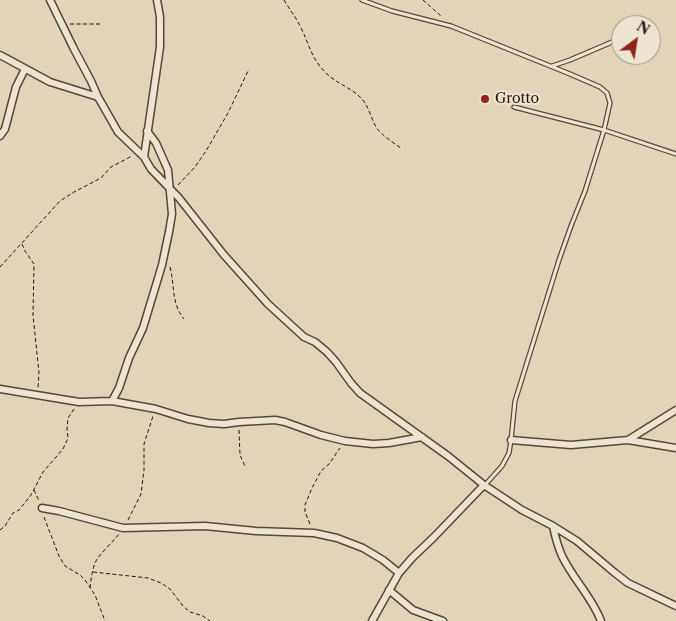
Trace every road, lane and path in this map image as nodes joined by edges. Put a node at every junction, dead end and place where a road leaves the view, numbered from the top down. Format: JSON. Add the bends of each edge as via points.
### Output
{"nodes":[{"id":1,"x":50,"y":0,"type":"edge"},
{"id":2,"x":157,"y":0,"type":"edge"},
{"id":3,"x":284,"y":0,"type":"edge"},
{"id":4,"x":362,"y":0,"type":"edge"},
{"id":5,"x":423,"y":0,"type":"edge"},
{"id":6,"x":101,"y":24,"type":"dead end"},
{"id":7,"x":62,"y":25,"type":"junction"},
{"id":8,"x":451,"y":26,"type":"junction"},
{"id":9,"x":611,"y":42,"type":"edge"},
{"id":10,"x":0,"y":55,"type":"edge"},
{"id":11,"x":551,"y":66,"type":"junction"},
{"id":12,"x":25,"y":69,"type":"junction"},
{"id":13,"x":249,"y":69,"type":"dead end"},
{"id":14,"x":98,"y":97,"type":"junction"},
{"id":15,"x":514,"y":107,"type":"dead end"},
{"id":16,"x":147,"y":130,"type":"junction"},
{"id":17,"x":604,"y":130,"type":"junction"},
{"id":18,"x":0,"y":136,"type":"edge"},
{"id":19,"x":402,"y":149,"type":"dead end"},
{"id":20,"x":676,"y":154,"type":"edge"},
{"id":21,"x":142,"y":155,"type":"junction"},
{"id":22,"x":172,"y":189,"type":"junction"},
{"id":23,"x":21,"y":243,"type":"junction"},
{"id":24,"x":165,"y":252,"type":"junction"},
{"id":25,"x":0,"y":267,"type":"edge"},
{"id":26,"x":184,"y":319,"type":"dead end"},
{"id":27,"x":0,"y":389,"type":"edge"},
{"id":28,"x":37,"y":396,"type":"junction"},
{"id":29,"x":112,"y":400,"type":"junction"},
{"id":30,"x":79,"y":402,"type":"junction"},
{"id":31,"x":156,"y":408,"type":"junction"},
{"id":32,"x":676,"y":410,"type":"edge"},
{"id":33,"x":238,"y":422,"type":"junction"},
{"id":34,"x":422,"y":437,"type":"junction"},
{"id":35,"x":511,"y":440,"type":"junction"},
{"id":36,"x":628,"y":440,"type":"junction"},
{"id":37,"x":345,"y":441,"type":"junction"},
{"id":38,"x":676,"y":448,"type":"edge"},
{"id":39,"x":245,"y":466,"type":"dead end"},
{"id":40,"x":484,"y":485,"type":"junction"},
{"id":41,"x":34,"y":490,"type":"junction"},
{"id":42,"x":42,"y":508,"type":"junction"},
{"id":43,"x":553,"y":526,"type":"junction"},
{"id":44,"x":123,"y":528,"type":"junction"},
{"id":45,"x":0,"y":530,"type":"edge"},
{"id":46,"x":314,"y":533,"type":"junction"},
{"id":47,"x":92,"y":572,"type":"junction"},
{"id":48,"x":399,"y":573,"type":"junction"},
{"id":49,"x":90,"y":588,"type":"junction"},
{"id":50,"x":389,"y":590,"type":"junction"},
{"id":51,"x":676,"y":604,"type":"edge"},
{"id":52,"x":105,"y":621,"type":"edge"},
{"id":53,"x":210,"y":621,"type":"edge"},
{"id":54,"x":372,"y":621,"type":"edge"},
{"id":55,"x":443,"y":621,"type":"edge"},
{"id":56,"x":601,"y":621,"type":"edge"}],
"edges":[{"from":1,"to":7,"type":"street"},
{"from":2,"to":16,"type":"street","via":[[160,47]]},
{"from":3,"to":19,"type":"path","via":[[320,67],[360,97],[380,133]]},
{"from":4,"to":8,"type":"lane"},
{"from":5,"to":8,"type":"path"},
{"from":6,"to":7,"type":"path"},
{"from":7,"to":14,"type":"street"},
{"from":8,"to":11,"type":"lane"},
{"from":9,"to":11,"type":"lane"},
{"from":10,"to":12,"type":"street"},
{"from":11,"to":17,"type":"lane","via":[[608,93],[610,103]]},
{"from":12,"to":14,"type":"street","via":[[50,82]]},
{"from":12,"to":18,"type":"street"},
{"from":13,"to":22,"type":"path","via":[[206,151]]},
{"from":14,"to":21,"type":"street","via":[[118,132]]},
{"from":15,"to":17,"type":"lane"},
{"from":16,"to":21,"type":"street"},
{"from":16,"to":22,"type":"street","via":[[164,159]]},
{"from":17,"to":20,"type":"lane"},
{"from":17,"to":35,"type":"lane","via":[[528,357],[515,401]]},
{"from":21,"to":22,"type":"street"},
{"from":21,"to":23,"type":"path","via":[[111,167],[101,178],[60,201]]},
{"from":22,"to":24,"type":"street","via":[[170,232]]},
{"from":22,"to":34,"type":"street","via":[[268,304],[326,352],[360,393]]},
{"from":23,"to":25,"type":"path"},
{"from":23,"to":28,"type":"path","via":[[34,264],[33,316],[39,373]]},
{"from":24,"to":26,"type":"path","via":[[171,268],[174,300]]},
{"from":24,"to":29,"type":"street","via":[[143,328]]},
{"from":27,"to":28,"type":"street"},
{"from":28,"to":30,"type":"street"},
{"from":29,"to":30,"type":"street"},
{"from":29,"to":31,"type":"street"},
{"from":30,"to":41,"type":"path","via":[[68,418],[65,446],[43,472]]},
{"from":31,"to":33,"type":"street","via":[[209,423]]},
{"from":31,"to":44,"type":"path","via":[[144,444],[141,494]]},
{"from":32,"to":36,"type":"street"},
{"from":33,"to":37,"type":"street","via":[[275,420]]},
{"from":33,"to":39,"type":"path","via":[[240,455]]},
{"from":34,"to":37,"type":"street","via":[[373,444]]},
{"from":34,"to":40,"type":"street"},
{"from":35,"to":36,"type":"street","via":[[571,445]]},
{"from":35,"to":40,"type":"lane","via":[[506,460]]},
{"from":36,"to":38,"type":"street"},
{"from":37,"to":46,"type":"path","via":[[321,471],[305,505],[304,512]]},
{"from":40,"to":43,"type":"street"},
{"from":40,"to":48,"type":"street"},
{"from":41,"to":42,"type":"path"},
{"from":41,"to":45,"type":"path"},
{"from":42,"to":44,"type":"street"},
{"from":42,"to":49,"type":"path","via":[[65,566],[80,575]]},
{"from":43,"to":51,"type":"street","via":[[578,541],[628,583]]},
{"from":43,"to":56,"type":"street","via":[[562,556]]},
{"from":44,"to":46,"type":"street","via":[[205,526]]},
{"from":44,"to":47,"type":"path","via":[[99,557]]},
{"from":46,"to":48,"type":"street","via":[[363,548]]},
{"from":47,"to":49,"type":"path"},
{"from":47,"to":53,"type":"path","via":[[148,578],[161,583],[190,612]]},
{"from":48,"to":50,"type":"street"},
{"from":49,"to":52,"type":"path"},
{"from":50,"to":54,"type":"street"},
{"from":50,"to":55,"type":"street","via":[[414,610]]}]}
